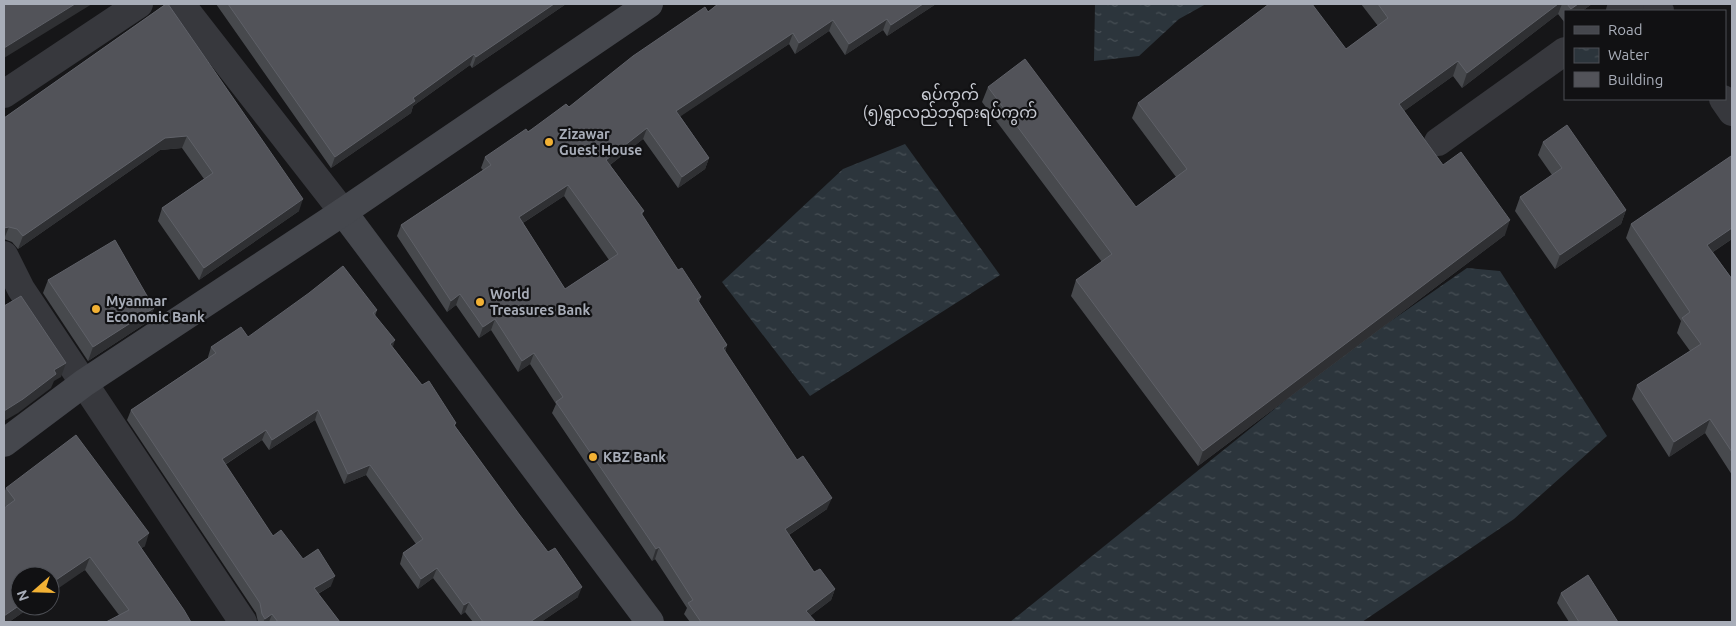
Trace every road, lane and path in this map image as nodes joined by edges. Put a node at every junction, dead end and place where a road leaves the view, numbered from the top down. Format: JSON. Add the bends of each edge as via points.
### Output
{"nodes":[{"id":1,"x":139,"y":4,"type":"edge"},
{"id":2,"x":181,"y":4,"type":"edge"},
{"id":3,"x":649,"y":4,"type":"edge"},
{"id":4,"x":1564,"y":52,"type":"edge"},
{"id":5,"x":4,"y":94,"type":"edge"},
{"id":6,"x":1724,"y":100,"type":"edge"},
{"id":7,"x":1732,"y":112,"type":"edge"},
{"id":8,"x":1438,"y":142,"type":"dead end"},
{"id":9,"x":343,"y":212,"type":"junction"},
{"id":10,"x":4,"y":255,"type":"edge"},
{"id":11,"x":84,"y":383,"type":"junction"},
{"id":12,"x":4,"y":443,"type":"edge"},
{"id":13,"x":243,"y":622,"type":"edge"},
{"id":14,"x":650,"y":622,"type":"edge"}],
"edges":[{"from":1,"to":5,"type":"street"},
{"from":2,"to":9,"type":"street"},
{"from":3,"to":9,"type":"main road"},
{"from":4,"to":8,"type":"street"},
{"from":6,"to":7,"type":"street"},
{"from":9,"to":11,"type":"main road"},
{"from":9,"to":14,"type":"main road"},
{"from":10,"to":11,"type":"street","via":[[21,289]]},
{"from":11,"to":12,"type":"main road"},
{"from":11,"to":13,"type":"street"}]}
